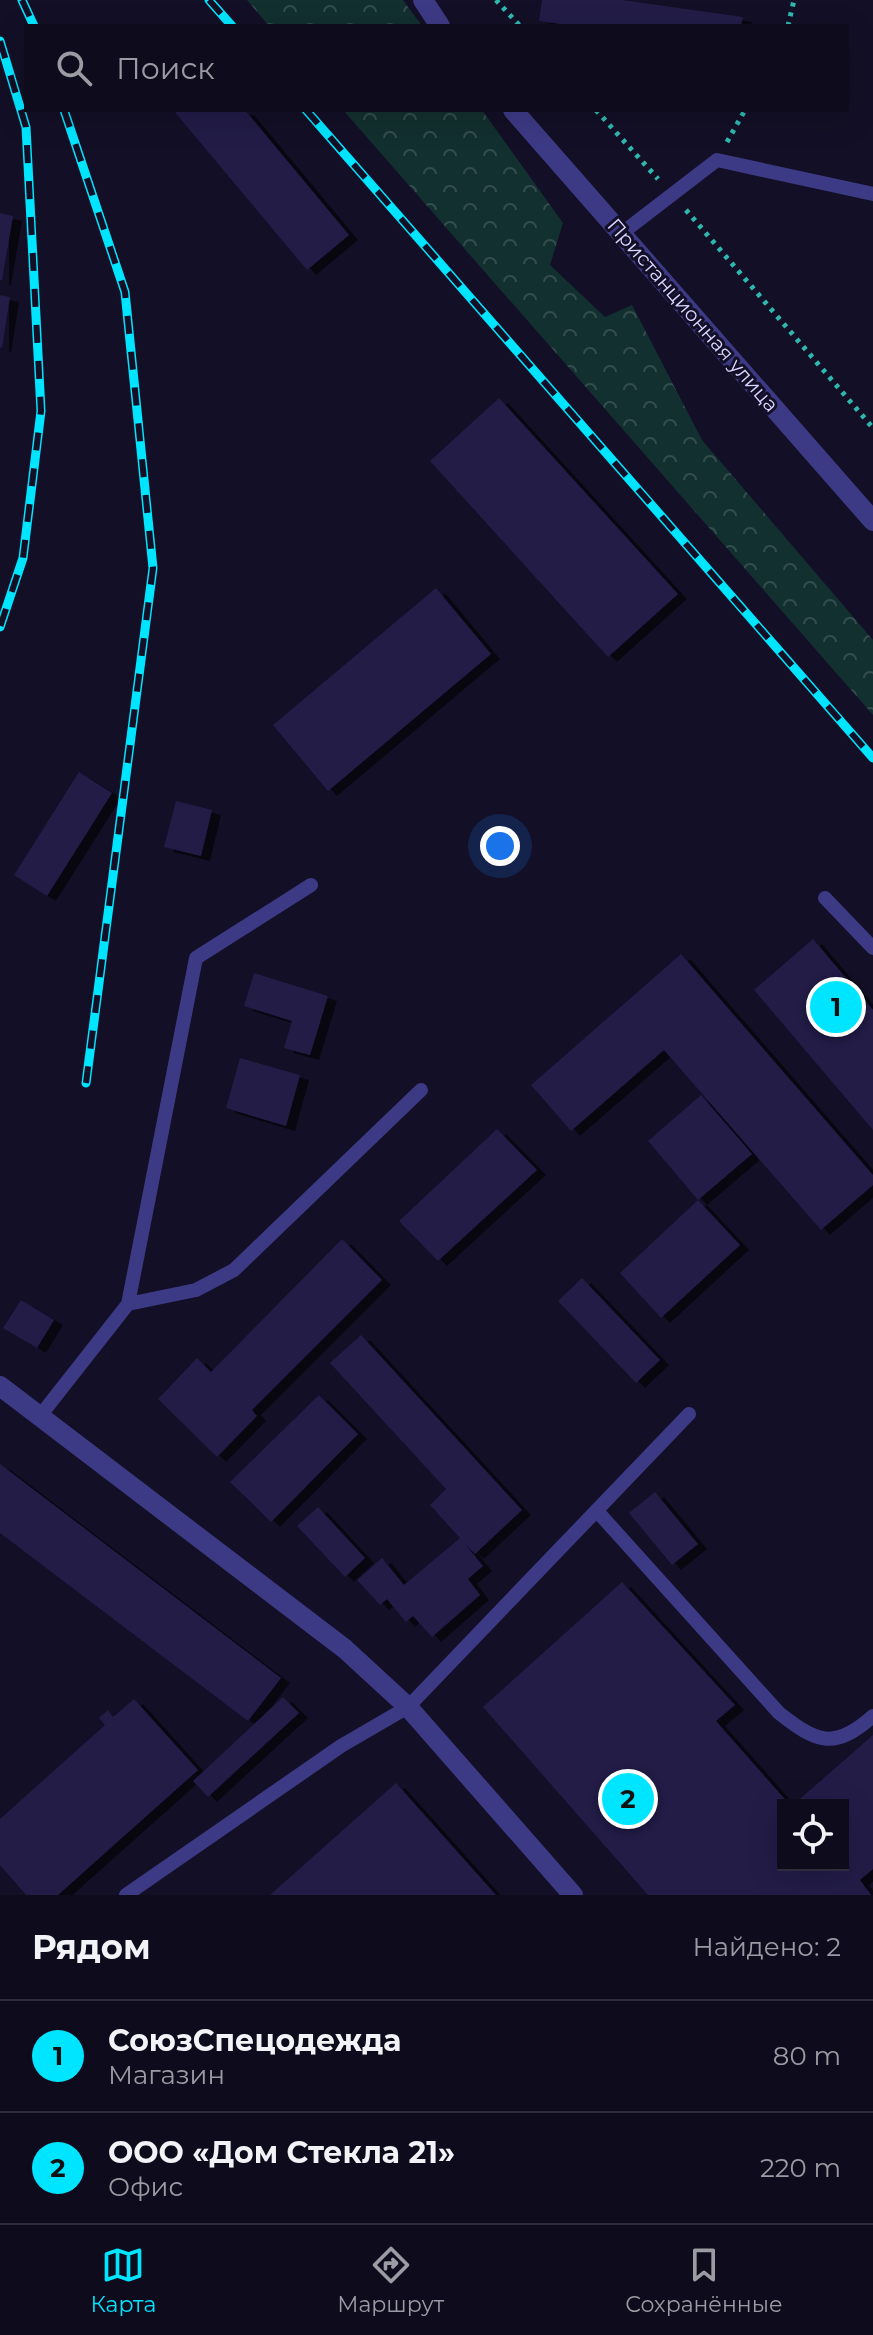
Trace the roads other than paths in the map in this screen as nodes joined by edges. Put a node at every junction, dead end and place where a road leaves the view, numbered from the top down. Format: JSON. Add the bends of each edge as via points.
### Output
{"nodes":[{"id":1,"x":423,"y":0,"type":"edge"},
{"id":2,"x":439,"y":24,"type":"edge"},
{"id":3,"x":515,"y":112,"type":"edge"},
{"id":4,"x":873,"y":194,"type":"edge"},
{"id":5,"x":622,"y":233,"type":"junction"},
{"id":6,"x":873,"y":521,"type":"edge"},
{"id":7,"x":311,"y":885,"type":"dead end"},
{"id":8,"x":825,"y":898,"type":"dead end"},
{"id":9,"x":873,"y":948,"type":"edge"},
{"id":10,"x":421,"y":1090,"type":"dead end"},
{"id":11,"x":128,"y":1304,"type":"junction"},
{"id":12,"x":0,"y":1386,"type":"edge"},
{"id":13,"x":689,"y":1414,"type":"dead end"},
{"id":14,"x":40,"y":1416,"type":"junction"},
{"id":15,"x":597,"y":1511,"type":"junction"},
{"id":16,"x":408,"y":1707,"type":"junction"},
{"id":17,"x":873,"y":1716,"type":"edge"},
{"id":18,"x":126,"y":1895,"type":"edge"},
{"id":19,"x":573,"y":1895,"type":"edge"}],
"edges":[{"from":1,"to":2,"type":"street"},
{"from":3,"to":5,"type":"street","name":"Пристанционная улица"},
{"from":4,"to":5,"type":"lane","via":[[717,160]]},
{"from":5,"to":6,"type":"street","name":"Пристанционная улица"},
{"from":7,"to":11,"type":"lane","via":[[196,958]]},
{"from":8,"to":9,"type":"lane"},
{"from":10,"to":11,"type":"lane","via":[[234,1270],[196,1290]]},
{"from":11,"to":14,"type":"lane"},
{"from":12,"to":14,"type":"street"},
{"from":13,"to":15,"type":"lane"},
{"from":14,"to":16,"type":"street","via":[[345,1649]]},
{"from":15,"to":16,"type":"lane"},
{"from":15,"to":17,"type":"lane","via":[[779,1713],[808,1735],[829,1740]]},
{"from":16,"to":18,"type":"lane","via":[[341,1746]]},
{"from":16,"to":19,"type":"street"}]}
